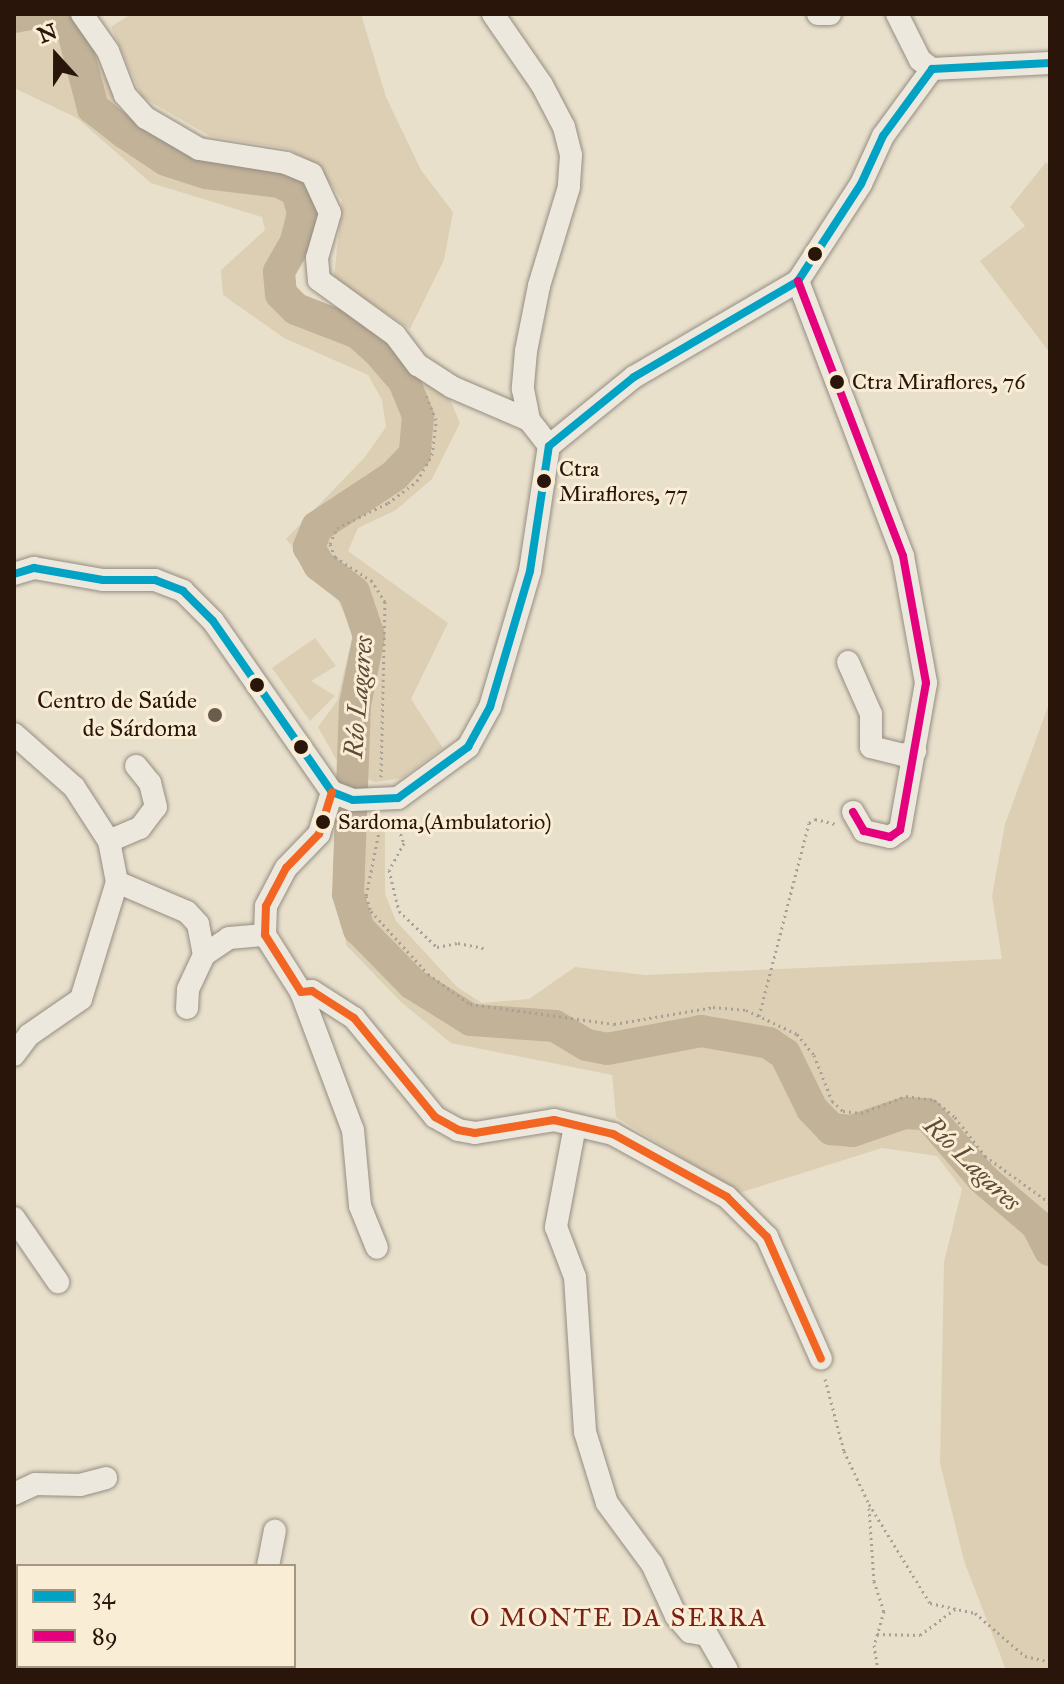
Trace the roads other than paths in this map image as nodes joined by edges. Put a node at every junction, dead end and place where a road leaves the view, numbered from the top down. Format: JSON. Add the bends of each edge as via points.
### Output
{"nodes":[{"id":1,"x":82,"y":14,"type":"edge"},
{"id":2,"x":493,"y":14,"type":"edge"},
{"id":3,"x":818,"y":14,"type":"edge"},
{"id":4,"x":830,"y":14,"type":"edge"},
{"id":5,"x":897,"y":14,"type":"edge"},
{"id":6,"x":1050,"y":63,"type":"edge"},
{"id":7,"x":932,"y":69,"type":"junction"},
{"id":8,"x":798,"y":281,"type":"junction"},
{"id":9,"x":529,"y":420,"type":"junction"},
{"id":10,"x":549,"y":446,"type":"junction"},
{"id":11,"x":14,"y":573,"type":"edge"},
{"id":12,"x":848,"y":662,"type":"dead end"},
{"id":13,"x":14,"y":734,"type":"edge"},
{"id":14,"x":915,"y":751,"type":"junction"},
{"id":15,"x":136,"y":766,"type":"dead end"},
{"id":16,"x":336,"y":794,"type":"junction"},
{"id":17,"x":858,"y":822,"type":"road end"},
{"id":18,"x":109,"y":841,"type":"junction"},
{"id":19,"x":117,"y":882,"type":"junction"},
{"id":20,"x":265,"y":935,"type":"junction"},
{"id":21,"x":204,"y":955,"type":"junction"},
{"id":22,"x":301,"y":992,"type":"junction"},
{"id":23,"x":187,"y":1008,"type":"dead end"},
{"id":24,"x":21,"y":1028,"type":"edge"},
{"id":25,"x":14,"y":1055,"type":"edge"},
{"id":26,"x":575,"y":1126,"type":"junction"},
{"id":27,"x":14,"y":1218,"type":"edge"},
{"id":28,"x":377,"y":1248,"type":"dead end"},
{"id":29,"x":58,"y":1282,"type":"dead end"},
{"id":30,"x":821,"y":1359,"type":"road end"},
{"id":31,"x":106,"y":1478,"type":"dead end"},
{"id":32,"x":14,"y":1494,"type":"edge"},
{"id":33,"x":275,"y":1531,"type":"dead end"},
{"id":34,"x":268,"y":1564,"type":"edge"},
{"id":35,"x":727,"y":1670,"type":"edge"}],
"edges":[{"from":1,"to":9,"type":"street","via":[[108,51],[125,95],[146,118],[199,149],[286,163],[312,174],[330,213],[317,258],[319,280],[395,335],[418,365],[452,387]]},
{"from":2,"to":9,"type":"street","via":[[542,85],[564,127],[571,155],[569,187],[526,351],[523,389]]},
{"from":3,"to":4,"type":"street"},
{"from":5,"to":7,"type":"street","via":[[920,60]]},
{"from":6,"to":7,"type":"street"},
{"from":7,"to":8,"type":"street","via":[[883,136],[861,184]]},
{"from":8,"to":10,"type":"street","via":[[634,377]]},
{"from":8,"to":14,"type":"street","via":[[903,556],[926,683]]},
{"from":9,"to":10,"type":"street"},
{"from":10,"to":16,"type":"street","via":[[530,571],[490,707],[468,747],[382,803]]},
{"from":11,"to":16,"type":"street","via":[[34,568],[103,580],[155,580],[183,591],[213,621]]},
{"from":12,"to":14,"type":"street","via":[[871,714],[871,747],[903,755]]},
{"from":13,"to":18,"type":"street","via":[[58,768]]},
{"from":14,"to":17,"type":"street","via":[[900,830],[890,837]]},
{"from":15,"to":18,"type":"street","via":[[150,783],[156,807],[140,828]]},
{"from":16,"to":20,"type":"street","via":[[319,834],[272,887]]},
{"from":18,"to":19,"type":"street"},
{"from":19,"to":21,"type":"street","via":[[187,912],[198,924]]},
{"from":19,"to":24,"type":"street","via":[[81,999]]},
{"from":20,"to":21,"type":"street","via":[[229,938]]},
{"from":20,"to":22,"type":"street"},
{"from":21,"to":23,"type":"street","via":[[188,990]]},
{"from":22,"to":26,"type":"street","via":[[312,991],[354,1018],[435,1117],[458,1130],[508,1130],[535,1120]]},
{"from":22,"to":28,"type":"street","via":[[353,1130],[360,1206]]},
{"from":24,"to":25,"type":"street"},
{"from":26,"to":30,"type":"street","via":[[613,1134],[727,1197],[767,1237]]},
{"from":26,"to":35,"type":"street","via":[[556,1227],[575,1277],[585,1432],[607,1503],[652,1564],[676,1616],[690,1632],[707,1635],[718,1646]]},
{"from":27,"to":29,"type":"street"},
{"from":31,"to":32,"type":"street","via":[[80,1485],[35,1484]]},
{"from":33,"to":34,"type":"street"}]}
